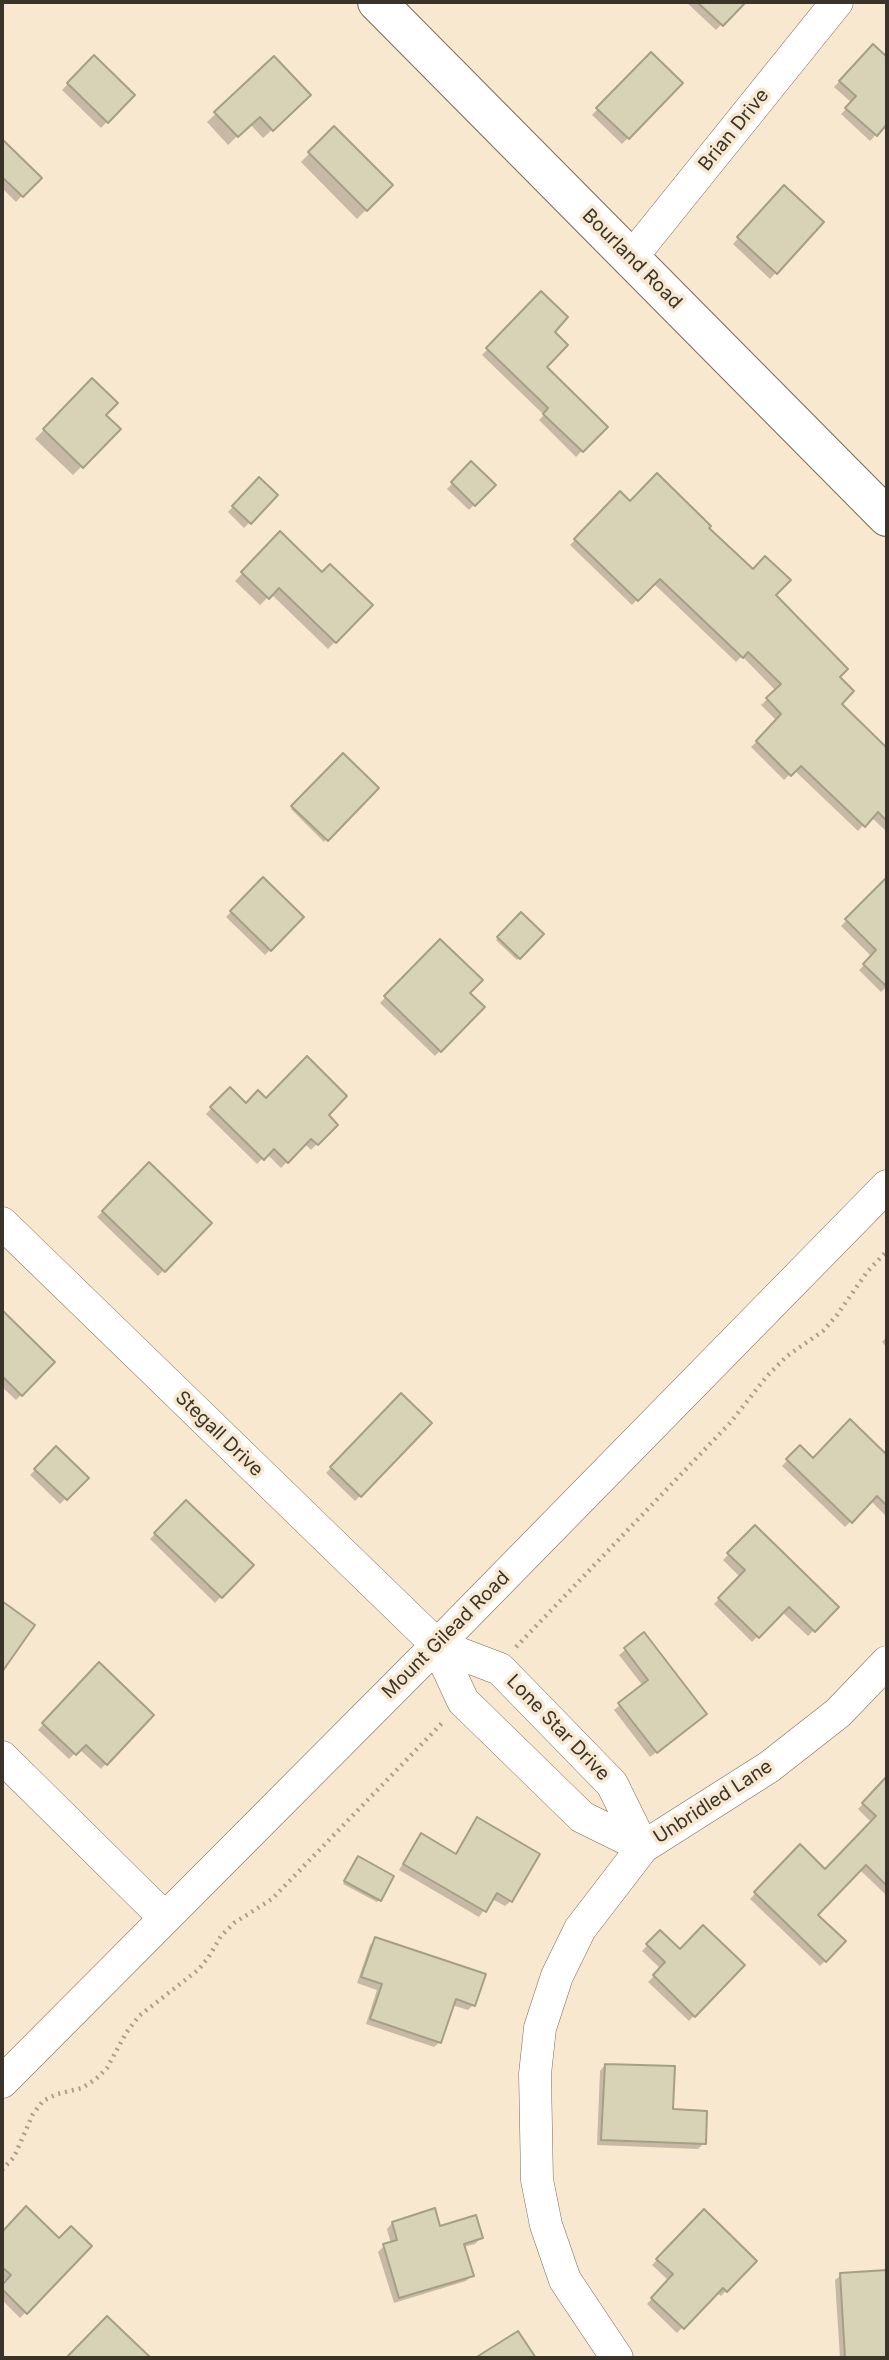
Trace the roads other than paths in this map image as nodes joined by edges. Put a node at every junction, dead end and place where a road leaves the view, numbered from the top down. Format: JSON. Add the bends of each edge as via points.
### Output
{"nodes":[{"id":1,"x":377,"y":2,"type":"edge"},
{"id":2,"x":837,"y":2,"type":"edge"},
{"id":3,"x":631,"y":258,"type":"junction"},
{"id":4,"x":887,"y":517,"type":"edge"},
{"id":5,"x":887,"y":1186,"type":"edge"},
{"id":6,"x":2,"y":1223,"type":"edge"},
{"id":7,"x":437,"y":1645,"type":"junction"},
{"id":8,"x":887,"y":1662,"type":"edge"},
{"id":9,"x":2,"y":1757,"type":"edge"},
{"id":10,"x":643,"y":1847,"type":"junction"},
{"id":11,"x":165,"y":1917,"type":"junction"},
{"id":12,"x":2,"y":2082,"type":"edge"},
{"id":13,"x":618,"y":2358,"type":"edge"}],
"edges":[{"from":1,"to":3,"type":"main road","name":"Bourland Road"},
{"from":2,"to":3,"type":"street","name":"Brian Drive"},
{"from":3,"to":4,"type":"main road","name":"Bourland Road"},
{"from":5,"to":7,"type":"street","name":"Mount Gilead Road"},
{"from":6,"to":7,"type":"street","name":"Stegall Drive"},
{"from":7,"to":10,"type":"street","via":[[463,1701],[582,1817]]},
{"from":7,"to":10,"type":"street","name":"Lone Star Drive","via":[[500,1669],[612,1784]]},
{"from":7,"to":11,"type":"street","name":"Mount Gilead Road"},
{"from":8,"to":10,"type":"street","name":"Unbridled Lane","via":[[838,1713],[769,1768]]},
{"from":9,"to":11,"type":"street"},
{"from":10,"to":13,"type":"street","name":"Unbridled Lane","via":[[580,1929],[563,1964],[540,2028],[534,2074],[537,2179],[546,2225],[565,2280]]},
{"from":11,"to":12,"type":"street","name":"Mount Gilead Road"}]}
